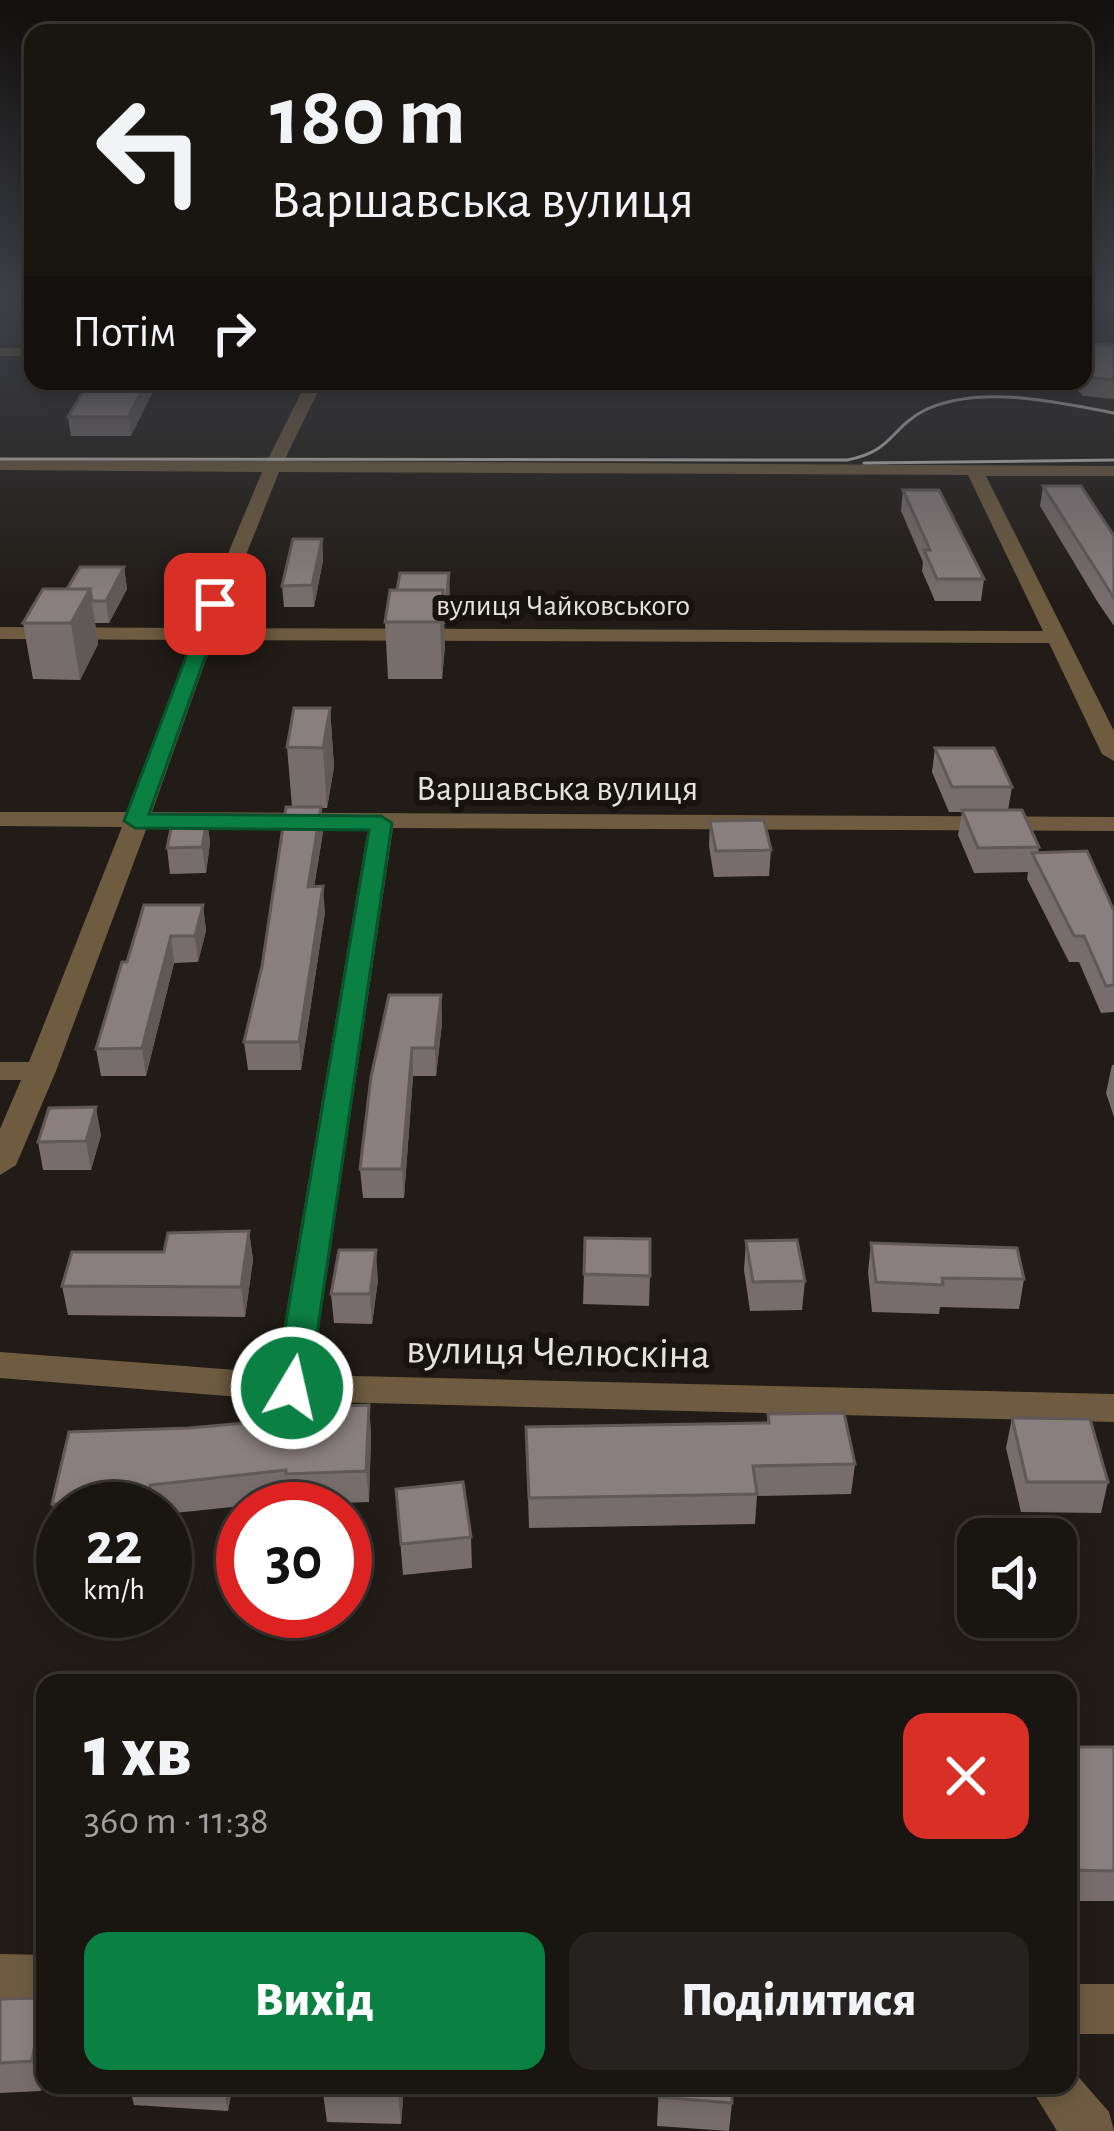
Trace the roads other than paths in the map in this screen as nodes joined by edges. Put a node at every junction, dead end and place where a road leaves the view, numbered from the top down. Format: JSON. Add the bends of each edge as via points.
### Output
{"nodes":[{"id":1,"x":306,"y":399,"type":"edge"},
{"id":2,"x":0,"y":465,"type":"edge"},
{"id":3,"x":272,"y":467,"type":"junction"},
{"id":4,"x":974,"y":469,"type":"junction"},
{"id":5,"x":1114,"y":471,"type":"edge"},
{"id":6,"x":0,"y":634,"type":"edge"},
{"id":7,"x":202,"y":634,"type":"junction"},
{"id":8,"x":1055,"y":637,"type":"junction"},
{"id":9,"x":1114,"y":754,"type":"edge"},
{"id":10,"x":0,"y":819,"type":"edge"},
{"id":11,"x":135,"y":821,"type":"junction"},
{"id":12,"x":381,"y":823,"type":"junction"},
{"id":13,"x":1114,"y":824,"type":"edge"},
{"id":14,"x":0,"y":1071,"type":"edge"},
{"id":15,"x":41,"y":1071,"type":"junction"},
{"id":16,"x":0,"y":1165,"type":"edge"},
{"id":17,"x":0,"y":1365,"type":"edge"},
{"id":18,"x":292,"y":1388,"type":"junction"},
{"id":19,"x":1114,"y":1408,"type":"edge"},
{"id":20,"x":0,"y":1978,"type":"edge"},
{"id":21,"x":36,"y":1979,"type":"edge"},
{"id":22,"x":1077,"y":2009,"type":"edge"},
{"id":23,"x":1114,"y":2009,"type":"edge"},
{"id":24,"x":1062,"y":2094,"type":"edge"},
{"id":25,"x":1090,"y":2131,"type":"edge"}],
"edges":[{"from":1,"to":3,"type":"street"},
{"from":2,"to":3,"type":"street"},
{"from":3,"to":4,"type":"street"},
{"from":3,"to":7,"type":"street"},
{"from":4,"to":5,"type":"street"},
{"from":4,"to":8,"type":"street"},
{"from":6,"to":7,"type":"street","name":"вулиця Чайковського"},
{"from":7,"to":8,"type":"street","name":"вулиця Чайковського"},
{"from":7,"to":11,"type":"street"},
{"from":8,"to":9,"type":"street"},
{"from":10,"to":11,"type":"street","name":"Варшавська вулиця"},
{"from":11,"to":12,"type":"street","name":"Варшавська вулиця"},
{"from":11,"to":15,"type":"street"},
{"from":12,"to":13,"type":"street","name":"Варшавська вулиця"},
{"from":12,"to":18,"type":"street"},
{"from":14,"to":15,"type":"street"},
{"from":15,"to":16,"type":"street"},
{"from":17,"to":18,"type":"street","name":"вулиця Челюскіна"},
{"from":18,"to":19,"type":"street","name":"вулиця Челюскіна"},
{"from":20,"to":21,"type":"street"},
{"from":22,"to":23,"type":"street"},
{"from":24,"to":25,"type":"street"}]}
